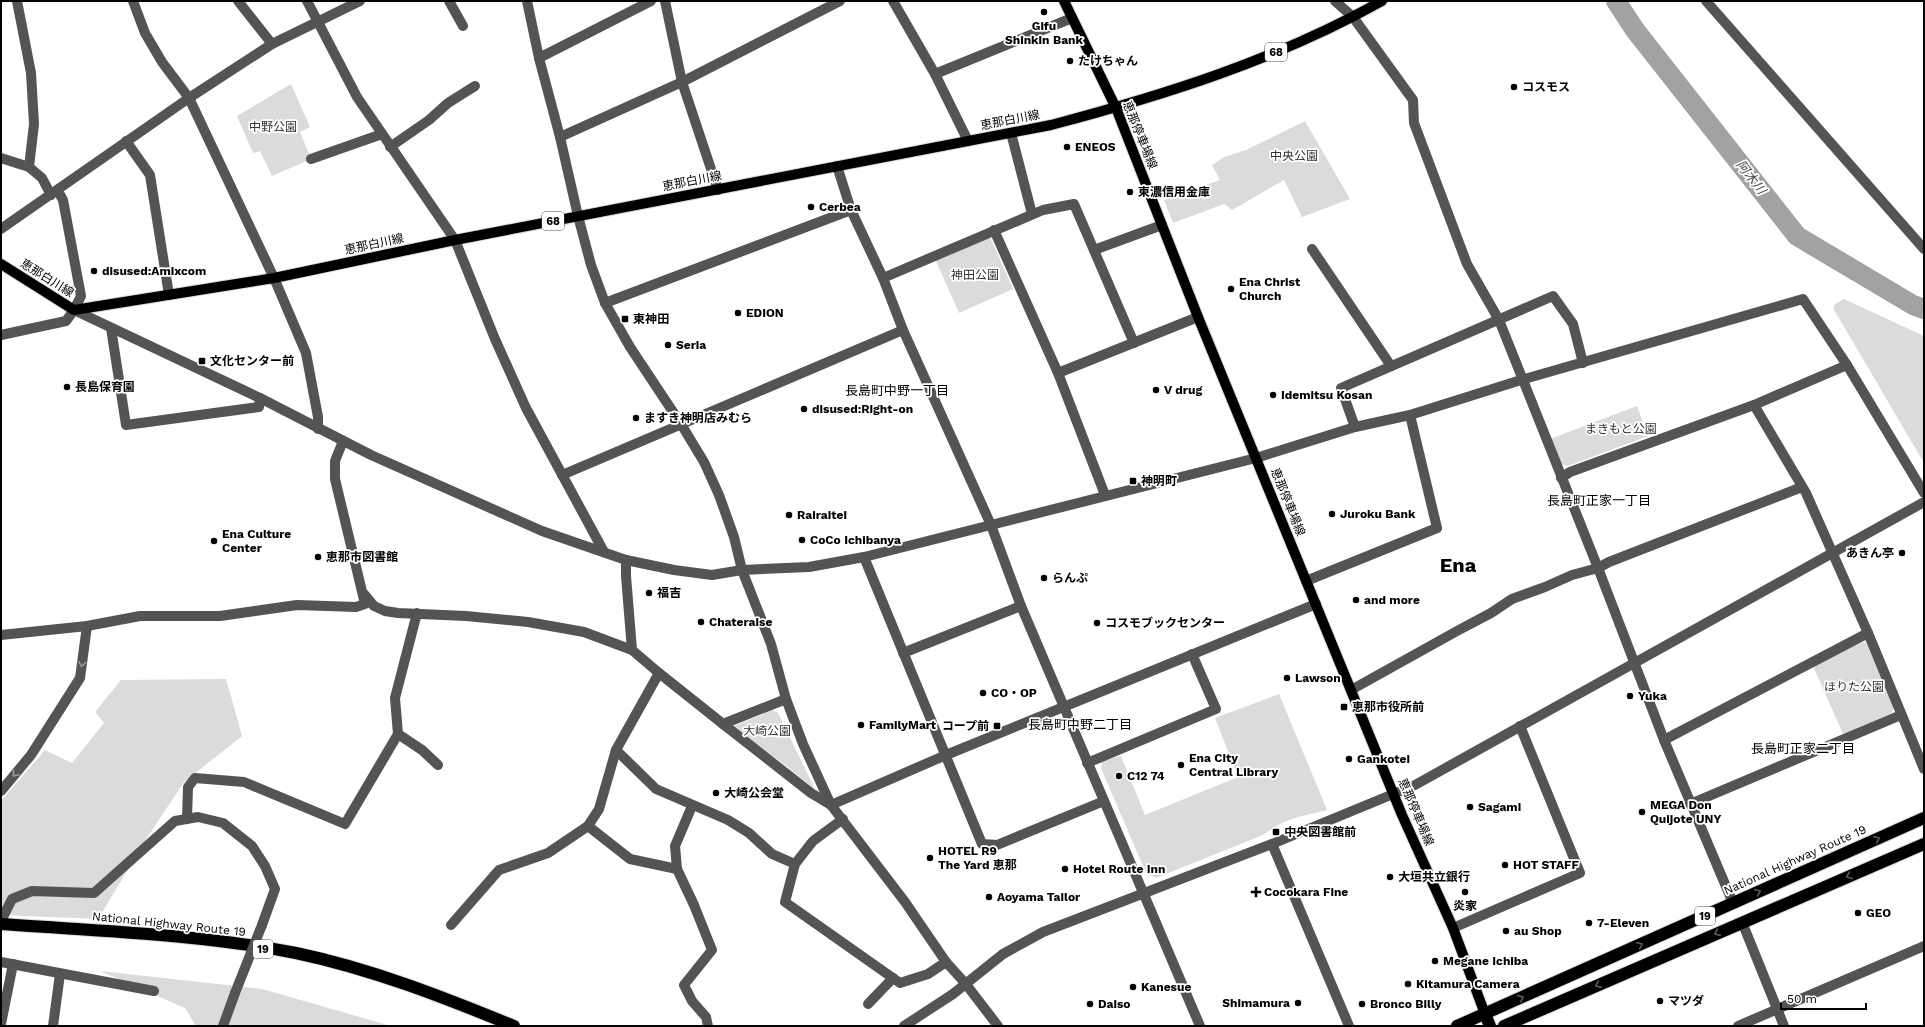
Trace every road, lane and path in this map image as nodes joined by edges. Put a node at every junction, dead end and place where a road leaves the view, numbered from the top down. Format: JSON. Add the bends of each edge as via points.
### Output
{"nodes":[{"id":1,"x":17,"y":1,"type":"edge"},
{"id":2,"x":133,"y":1,"type":"edge"},
{"id":3,"x":238,"y":1,"type":"edge"},
{"id":4,"x":307,"y":1,"type":"edge"},
{"id":5,"x":360,"y":1,"type":"edge"},
{"id":6,"x":449,"y":1,"type":"edge"},
{"id":7,"x":527,"y":1,"type":"edge"},
{"id":8,"x":651,"y":1,"type":"edge"},
{"id":9,"x":665,"y":1,"type":"edge"},
{"id":10,"x":840,"y":1,"type":"edge"},
{"id":11,"x":893,"y":1,"type":"edge"},
{"id":12,"x":1064,"y":1,"type":"edge"},
{"id":13,"x":1335,"y":1,"type":"edge"},
{"id":14,"x":1382,"y":1,"type":"edge"},
{"id":15,"x":1706,"y":1,"type":"edge"},
{"id":16,"x":1353,"y":17,"type":"junction"},
{"id":17,"x":1072,"y":18,"type":"junction"},
{"id":18,"x":317,"y":22,"type":"junction"},
{"id":19,"x":463,"y":26,"type":"dead end"},
{"id":20,"x":272,"y":44,"type":"junction"},
{"id":21,"x":539,"y":58,"type":"junction"},
{"id":22,"x":935,"y":74,"type":"junction"},
{"id":23,"x":682,"y":82,"type":"junction"},
{"id":24,"x":475,"y":86,"type":"dead end"},
{"id":25,"x":189,"y":98,"type":"junction"},
{"id":26,"x":1116,"y":108,"type":"junction"},
{"id":27,"x":1011,"y":133,"type":"junction"},
{"id":28,"x":382,"y":134,"type":"junction"},
{"id":29,"x":560,"y":137,"type":"junction"},
{"id":30,"x":126,"y":141,"type":"junction"},
{"id":31,"x":968,"y":141,"type":"junction"},
{"id":32,"x":390,"y":147,"type":"junction"},
{"id":33,"x":1,"y":158,"type":"edge"},
{"id":34,"x":311,"y":159,"type":"dead end"},
{"id":35,"x":838,"y":166,"type":"junction"},
{"id":36,"x":29,"y":167,"type":"junction"},
{"id":37,"x":718,"y":190,"type":"junction"},
{"id":38,"x":54,"y":193,"type":"junction"},
{"id":39,"x":851,"y":210,"type":"junction"},
{"id":40,"x":1032,"y":214,"type":"junction"},
{"id":41,"x":578,"y":216,"type":"junction"},
{"id":42,"x":1162,"y":225,"type":"junction"},
{"id":43,"x":1,"y":229,"type":"edge"},
{"id":44,"x":994,"y":230,"type":"junction"},
{"id":45,"x":455,"y":240,"type":"junction"},
{"id":46,"x":1312,"y":249,"type":"dead end"},
{"id":47,"x":1924,"y":249,"type":"edge"},
{"id":48,"x":1094,"y":250,"type":"junction"},
{"id":49,"x":1,"y":264,"type":"edge"},
{"id":50,"x":274,"y":278,"type":"junction"},
{"id":51,"x":883,"y":278,"type":"junction"},
{"id":52,"x":169,"y":294,"type":"junction"},
{"id":53,"x":605,"y":303,"type":"junction"},
{"id":54,"x":74,"y":310,"type":"junction"},
{"id":55,"x":1198,"y":317,"type":"junction"},
{"id":56,"x":1499,"y":320,"type":"junction"},
{"id":57,"x":111,"y":328,"type":"junction"},
{"id":58,"x":903,"y":330,"type":"junction"},
{"id":59,"x":1,"y":335,"type":"edge"},
{"id":60,"x":1134,"y":343,"type":"junction"},
{"id":61,"x":1583,"y":363,"type":"junction"},
{"id":62,"x":1847,"y":365,"type":"junction"},
{"id":63,"x":1391,"y":366,"type":"junction"},
{"id":64,"x":1058,"y":373,"type":"junction"},
{"id":65,"x":1521,"y":380,"type":"junction"},
{"id":66,"x":260,"y":398,"type":"junction"},
{"id":67,"x":1754,"y":405,"type":"junction"},
{"id":68,"x":1410,"y":415,"type":"junction"},
{"id":69,"x":681,"y":424,"type":"junction"},
{"id":70,"x":1355,"y":427,"type":"junction"},
{"id":71,"x":318,"y":429,"type":"junction"},
{"id":72,"x":343,"y":441,"type":"junction"},
{"id":73,"x":1256,"y":458,"type":"junction"},
{"id":74,"x":562,"y":476,"type":"junction"},
{"id":75,"x":1561,"y":478,"type":"junction"},
{"id":76,"x":1802,"y":487,"type":"junction"},
{"id":77,"x":1924,"y":493,"type":"edge"},
{"id":78,"x":1105,"y":495,"type":"junction"},
{"id":79,"x":1924,"y":502,"type":"edge"},
{"id":80,"x":990,"y":525,"type":"junction"},
{"id":81,"x":1833,"y":551,"type":"junction"},
{"id":82,"x":604,"y":552,"type":"junction"},
{"id":83,"x":864,"y":557,"type":"junction"},
{"id":84,"x":626,"y":560,"type":"junction"},
{"id":85,"x":1598,"y":568,"type":"junction"},
{"id":86,"x":742,"y":570,"type":"junction"},
{"id":87,"x":1306,"y":581,"type":"junction"},
{"id":88,"x":363,"y":592,"type":"junction"},
{"id":89,"x":1316,"y":604,"type":"junction"},
{"id":90,"x":1021,"y":606,"type":"junction"},
{"id":91,"x":417,"y":614,"type":"junction"},
{"id":92,"x":87,"y":626,"type":"junction"},
{"id":93,"x":1868,"y":633,"type":"junction"},
{"id":94,"x":1,"y":634,"type":"edge"},
{"id":95,"x":632,"y":650,"type":"junction"},
{"id":96,"x":903,"y":653,"type":"junction"},
{"id":97,"x":1192,"y":654,"type":"junction"},
{"id":98,"x":1634,"y":662,"type":"junction"},
{"id":99,"x":659,"y":673,"type":"junction"},
{"id":100,"x":1351,"y":690,"type":"junction"},
{"id":101,"x":786,"y":699,"type":"junction"},
{"id":102,"x":1064,"y":707,"type":"junction"},
{"id":103,"x":1901,"y":715,"type":"junction"},
{"id":104,"x":723,"y":724,"type":"junction"},
{"id":105,"x":1520,"y":726,"type":"junction"},
{"id":106,"x":398,"y":734,"type":"junction"},
{"id":107,"x":1664,"y":740,"type":"junction"},
{"id":108,"x":616,"y":750,"type":"junction"},
{"id":109,"x":946,"y":755,"type":"junction"},
{"id":110,"x":1087,"y":763,"type":"junction"},
{"id":111,"x":438,"y":765,"type":"dead end"},
{"id":112,"x":1924,"y":770,"type":"edge"},
{"id":113,"x":1,"y":791,"type":"edge"},
{"id":114,"x":1394,"y":794,"type":"junction"},
{"id":115,"x":1104,"y":801,"type":"junction"},
{"id":116,"x":1690,"y":804,"type":"junction"},
{"id":117,"x":832,"y":805,"type":"junction"},
{"id":118,"x":692,"y":806,"type":"junction"},
{"id":119,"x":1924,"y":818,"type":"edge"},
{"id":120,"x":187,"y":819,"type":"junction"},
{"id":121,"x":843,"y":819,"type":"junction"},
{"id":122,"x":588,"y":826,"type":"junction"},
{"id":123,"x":1272,"y":844,"type":"junction"},
{"id":124,"x":1924,"y":844,"type":"edge"},
{"id":125,"x":795,"y":864,"type":"junction"},
{"id":126,"x":677,"y":870,"type":"junction"},
{"id":127,"x":1144,"y":892,"type":"junction"},
{"id":128,"x":1733,"y":903,"type":"junction"},
{"id":129,"x":1742,"y":922,"type":"junction"},
{"id":130,"x":1,"y":923,"type":"edge"},
{"id":131,"x":451,"y":925,"type":"dead end"},
{"id":132,"x":1453,"y":928,"type":"junction"},
{"id":133,"x":1,"y":931,"type":"edge"},
{"id":134,"x":1924,"y":946,"type":"edge"},
{"id":135,"x":1,"y":962,"type":"edge"},
{"id":136,"x":946,"y":962,"type":"junction"},
{"id":137,"x":13,"y":964,"type":"junction"},
{"id":138,"x":60,"y":974,"type":"junction"},
{"id":139,"x":894,"y":978,"type":"junction"},
{"id":140,"x":965,"y":983,"type":"junction"},
{"id":141,"x":154,"y":991,"type":"dead end"},
{"id":142,"x":868,"y":1004,"type":"dead end"},
{"id":143,"x":1777,"y":1009,"type":"junction"},
{"id":144,"x":1485,"y":1014,"type":"junction"},
{"id":145,"x":1,"y":1024,"type":"edge"},
{"id":146,"x":53,"y":1026,"type":"edge"},
{"id":147,"x":223,"y":1026,"type":"edge"},
{"id":148,"x":499,"y":1026,"type":"edge"},
{"id":149,"x":514,"y":1026,"type":"edge"},
{"id":150,"x":708,"y":1026,"type":"edge"},
{"id":151,"x":904,"y":1026,"type":"edge"},
{"id":152,"x":998,"y":1026,"type":"edge"},
{"id":153,"x":1200,"y":1026,"type":"edge"},
{"id":154,"x":1350,"y":1026,"type":"edge"},
{"id":155,"x":1457,"y":1026,"type":"edge"},
{"id":156,"x":1490,"y":1026,"type":"edge"},
{"id":157,"x":1504,"y":1026,"type":"edge"},
{"id":158,"x":1738,"y":1026,"type":"edge"},
{"id":159,"x":1784,"y":1026,"type":"edge"}],
"edges":[{"from":1,"to":36,"type":"street","via":[[31,73],[34,124]]},
{"from":2,"to":25,"type":"street","via":[[145,33],[162,62]]},
{"from":3,"to":20,"type":"street"},
{"from":4,"to":18,"type":"street"},
{"from":5,"to":18,"type":"street"},
{"from":6,"to":19,"type":"street"},
{"from":7,"to":21,"type":"street"},
{"from":8,"to":21,"type":"street"},
{"from":9,"to":23,"type":"street"},
{"from":10,"to":23,"type":"street"},
{"from":11,"to":22,"type":"street"},
{"from":12,"to":17,"type":"main road","name":"恵那停車場線"},
{"from":13,"to":16,"type":"street"},
{"from":14,"to":16,"type":"main road","name":"恵那白川線","number":"68"},
{"from":15,"to":47,"type":"street"},
{"from":16,"to":26,"type":"main road","name":"恵那白川線","number":"68","via":[[1259,60]]},
{"from":16,"to":56,"type":"street","via":[[1413,100],[1414,123],[1467,264]]},
{"from":17,"to":22,"type":"street"},
{"from":17,"to":26,"type":"main road","name":"恵那停車場線"},
{"from":18,"to":20,"type":"street"},
{"from":18,"to":28,"type":"street","via":[[357,97]]},
{"from":20,"to":25,"type":"street"},
{"from":21,"to":29,"type":"street"},
{"from":22,"to":31,"type":"street"},
{"from":23,"to":29,"type":"street"},
{"from":23,"to":37,"type":"street"},
{"from":24,"to":32,"type":"street"},
{"from":25,"to":30,"type":"street"},
{"from":25,"to":50,"type":"street"},
{"from":26,"to":27,"type":"main road","name":"恵那白川線","number":"68"},
{"from":26,"to":42,"type":"main road","name":"恵那停車場線"},
{"from":27,"to":31,"type":"main road","name":"恵那白川線","number":"68"},
{"from":27,"to":40,"type":"street"},
{"from":28,"to":32,"type":"street"},
{"from":28,"to":34,"type":"street"},
{"from":29,"to":41,"type":"street"},
{"from":30,"to":38,"type":"street"},
{"from":30,"to":52,"type":"street","via":[[150,175]]},
{"from":31,"to":35,"type":"main road","name":"恵那白川線","number":"68"},
{"from":32,"to":45,"type":"street"},
{"from":33,"to":36,"type":"street"},
{"from":35,"to":37,"type":"main road","name":"恵那白川線","number":"68"},
{"from":35,"to":39,"type":"street"},
{"from":36,"to":38,"type":"street"},
{"from":37,"to":41,"type":"main road","name":"恵那白川線","number":"68"},
{"from":38,"to":43,"type":"street"},
{"from":38,"to":54,"type":"street","via":[[63,200],[81,296]]},
{"from":39,"to":51,"type":"street"},
{"from":39,"to":53,"type":"street"},
{"from":40,"to":44,"type":"street"},
{"from":40,"to":48,"type":"street","via":[[1074,204]]},
{"from":41,"to":45,"type":"main road","name":"恵那白川線","number":"68"},
{"from":41,"to":53,"type":"street"},
{"from":42,"to":48,"type":"street"},
{"from":42,"to":55,"type":"main road","name":"恵那停車場線"},
{"from":44,"to":51,"type":"street"},
{"from":44,"to":64,"type":"street"},
{"from":45,"to":50,"type":"main road","name":"恵那白川線","number":"68"},
{"from":45,"to":74,"type":"street","via":[[526,408]]},
{"from":46,"to":63,"type":"street"},
{"from":48,"to":60,"type":"street"},
{"from":49,"to":54,"type":"main road","name":"恵那白川線"},
{"from":50,"to":52,"type":"main road","name":"恵那白川線","number":"68"},
{"from":50,"to":71,"type":"street","via":[[306,353],[318,411]]},
{"from":51,"to":58,"type":"street"},
{"from":52,"to":54,"type":"main road","name":"恵那白川線","number":"68"},
{"from":53,"to":69,"type":"street","via":[[630,347]]},
{"from":54,"to":57,"type":"street"},
{"from":54,"to":59,"type":"street","via":[[66,320]]},
{"from":55,"to":60,"type":"street"},
{"from":55,"to":73,"type":"main road","name":"恵那停車場線"},
{"from":56,"to":61,"type":"street","via":[[1553,296],[1573,324]]},
{"from":56,"to":63,"type":"street"},
{"from":56,"to":65,"type":"street"},
{"from":57,"to":66,"type":"street"},
{"from":57,"to":66,"type":"street","via":[[126,425],[259,407]]},
{"from":58,"to":69,"type":"street"},
{"from":58,"to":80,"type":"street"},
{"from":60,"to":64,"type":"street"},
{"from":61,"to":62,"type":"street","via":[[1803,299]]},
{"from":61,"to":65,"type":"street"},
{"from":62,"to":67,"type":"street"},
{"from":62,"to":77,"type":"street"},
{"from":63,"to":70,"type":"street","via":[[1341,388]]},
{"from":64,"to":78,"type":"street"},
{"from":65,"to":68,"type":"street"},
{"from":65,"to":75,"type":"street"},
{"from":66,"to":71,"type":"street"},
{"from":67,"to":75,"type":"street","via":[[1570,472]]},
{"from":67,"to":76,"type":"street"},
{"from":68,"to":70,"type":"street"},
{"from":68,"to":87,"type":"street","via":[[1437,528]]},
{"from":69,"to":74,"type":"street"},
{"from":69,"to":86,"type":"street","via":[[720,495]]},
{"from":70,"to":73,"type":"street"},
{"from":71,"to":72,"type":"street"},
{"from":72,"to":82,"type":"street","via":[[542,531]]},
{"from":72,"to":88,"type":"street","via":[[335,461],[335,479]]},
{"from":73,"to":78,"type":"street"},
{"from":73,"to":87,"type":"main road","name":"恵那停車場線"},
{"from":74,"to":82,"type":"street"},
{"from":75,"to":85,"type":"street"},
{"from":76,"to":81,"type":"street"},
{"from":76,"to":85,"type":"street"},
{"from":78,"to":80,"type":"street"},
{"from":79,"to":81,"type":"street"},
{"from":80,"to":83,"type":"street"},
{"from":80,"to":90,"type":"street"},
{"from":81,"to":93,"type":"street"},
{"from":81,"to":98,"type":"street"},
{"from":82,"to":84,"type":"street"},
{"from":83,"to":86,"type":"street","via":[[809,567]]},
{"from":83,"to":96,"type":"street"},
{"from":84,"to":86,"type":"street","via":[[712,575]]},
{"from":84,"to":95,"type":"street"},
{"from":85,"to":98,"type":"street"},
{"from":85,"to":100,"type":"street","via":[[1572,575],[1512,599],[1491,614]]},
{"from":86,"to":101,"type":"street","via":[[771,644]]},
{"from":87,"to":89,"type":"main road","name":"恵那停車場線"},
{"from":88,"to":91,"type":"street","via":[[374,606],[385,611]]},
{"from":88,"to":92,"type":"street","via":[[366,604],[356,607],[297,605],[220,616],[140,616]]},
{"from":89,"to":97,"type":"street"},
{"from":89,"to":100,"type":"main road","name":"恵那停車場線"},
{"from":90,"to":96,"type":"street"},
{"from":90,"to":102,"type":"street"},
{"from":91,"to":95,"type":"street","via":[[528,622],[584,632]]},
{"from":91,"to":106,"type":"street","via":[[395,698]]},
{"from":92,"to":94,"type":"street"},
{"from":92,"to":113,"type":"street","one_way":true,"via":[[80,678],[31,755]]},
{"from":93,"to":103,"type":"street"},
{"from":93,"to":107,"type":"street"},
{"from":95,"to":99,"type":"street"},
{"from":96,"to":109,"type":"street"},
{"from":97,"to":102,"type":"street"},
{"from":97,"to":110,"type":"street","via":[[1216,709]]},
{"from":98,"to":105,"type":"street"},
{"from":98,"to":107,"type":"street"},
{"from":99,"to":104,"type":"street"},
{"from":99,"to":108,"type":"street"},
{"from":100,"to":114,"type":"main road","name":"恵那停車場線"},
{"from":101,"to":104,"type":"street"},
{"from":101,"to":117,"type":"street","via":[[803,744]]},
{"from":102,"to":109,"type":"street"},
{"from":102,"to":110,"type":"street"},
{"from":103,"to":112,"type":"street"},
{"from":103,"to":116,"type":"street"},
{"from":104,"to":117,"type":"street","via":[[811,793]]},
{"from":105,"to":114,"type":"street","via":[[1415,785]]},
{"from":105,"to":132,"type":"street","via":[[1580,873]]},
{"from":106,"to":111,"type":"street","via":[[422,750]]},
{"from":106,"to":120,"type":"street","via":[[345,824],[244,782],[195,778],[188,787]]},
{"from":107,"to":116,"type":"street"},
{"from":108,"to":118,"type":"street","via":[[656,789]]},
{"from":108,"to":122,"type":"street","via":[[600,809]]},
{"from":109,"to":115,"type":"street","via":[[982,844],[997,845]]},
{"from":109,"to":117,"type":"street"},
{"from":110,"to":115,"type":"street"},
{"from":114,"to":123,"type":"street"},
{"from":114,"to":132,"type":"main road","name":"恵那停車場線"},
{"from":115,"to":127,"type":"street"},
{"from":116,"to":128,"type":"street"},
{"from":117,"to":121,"type":"street"},
{"from":118,"to":125,"type":"street","via":[[728,820],[749,833],[772,854]]},
{"from":118,"to":126,"type":"street","via":[[675,846]]},
{"from":128,"to":119,"type":"highway","name":"National Highway Route 19","number":"19","one_way":true},
{"from":120,"to":130,"type":"street","via":[[175,821],[94,893],[32,891],[12,899]]},
{"from":120,"to":147,"type":"street","bridge":true,"via":[[198,817],[223,822],[252,846],[265,866],[275,889]]},
{"from":121,"to":125,"type":"street","via":[[813,841]]},
{"from":121,"to":136,"type":"street"},
{"from":122,"to":126,"type":"street","via":[[630,860]]},
{"from":122,"to":131,"type":"street","via":[[548,853],[499,870]]},
{"from":123,"to":127,"type":"street"},
{"from":123,"to":154,"type":"street"},
{"from":124,"to":129,"type":"highway","number":"19","one_way":true},
{"from":125,"to":139,"type":"street","via":[[785,902]]},
{"from":126,"to":150,"type":"street","via":[[712,950],[684,985],[692,1001],[706,1017]]},
{"from":127,"to":140,"type":"street","via":[[1043,932],[1003,954]]},
{"from":127,"to":153,"type":"street"},
{"from":144,"to":128,"type":"highway","name":"National Highway Route 19","number":"19","one_way":true},
{"from":129,"to":143,"type":"street"},
{"from":129,"to":157,"type":"highway","number":"19","one_way":true},
{"from":130,"to":149,"type":"highway","name":"National Highway Route 19","number":"19","via":[[208,941],[295,953],[394,979]]},
{"from":132,"to":144,"type":"main road","name":"恵那停車場線"},
{"from":133,"to":148,"type":"highway","name":"National Highway Route 19","number":"19","via":[[216,947],[292,960],[386,983]]},
{"from":134,"to":143,"type":"street"},
{"from":135,"to":137,"type":"street"},
{"from":136,"to":139,"type":"street","via":[[928,974],[914,979],[900,983]]},
{"from":136,"to":140,"type":"street"},
{"from":137,"to":138,"type":"street"},
{"from":137,"to":145,"type":"street"},
{"from":138,"to":141,"type":"street"},
{"from":138,"to":146,"type":"street"},
{"from":139,"to":142,"type":"street"},
{"from":140,"to":151,"type":"street","via":[[953,994]]},
{"from":140,"to":152,"type":"street"},
{"from":143,"to":158,"type":"street"},
{"from":143,"to":159,"type":"street"},
{"from":144,"to":155,"type":"highway","name":"National Highway Route 19","number":"19"},
{"from":144,"to":156,"type":"highway"}]}
